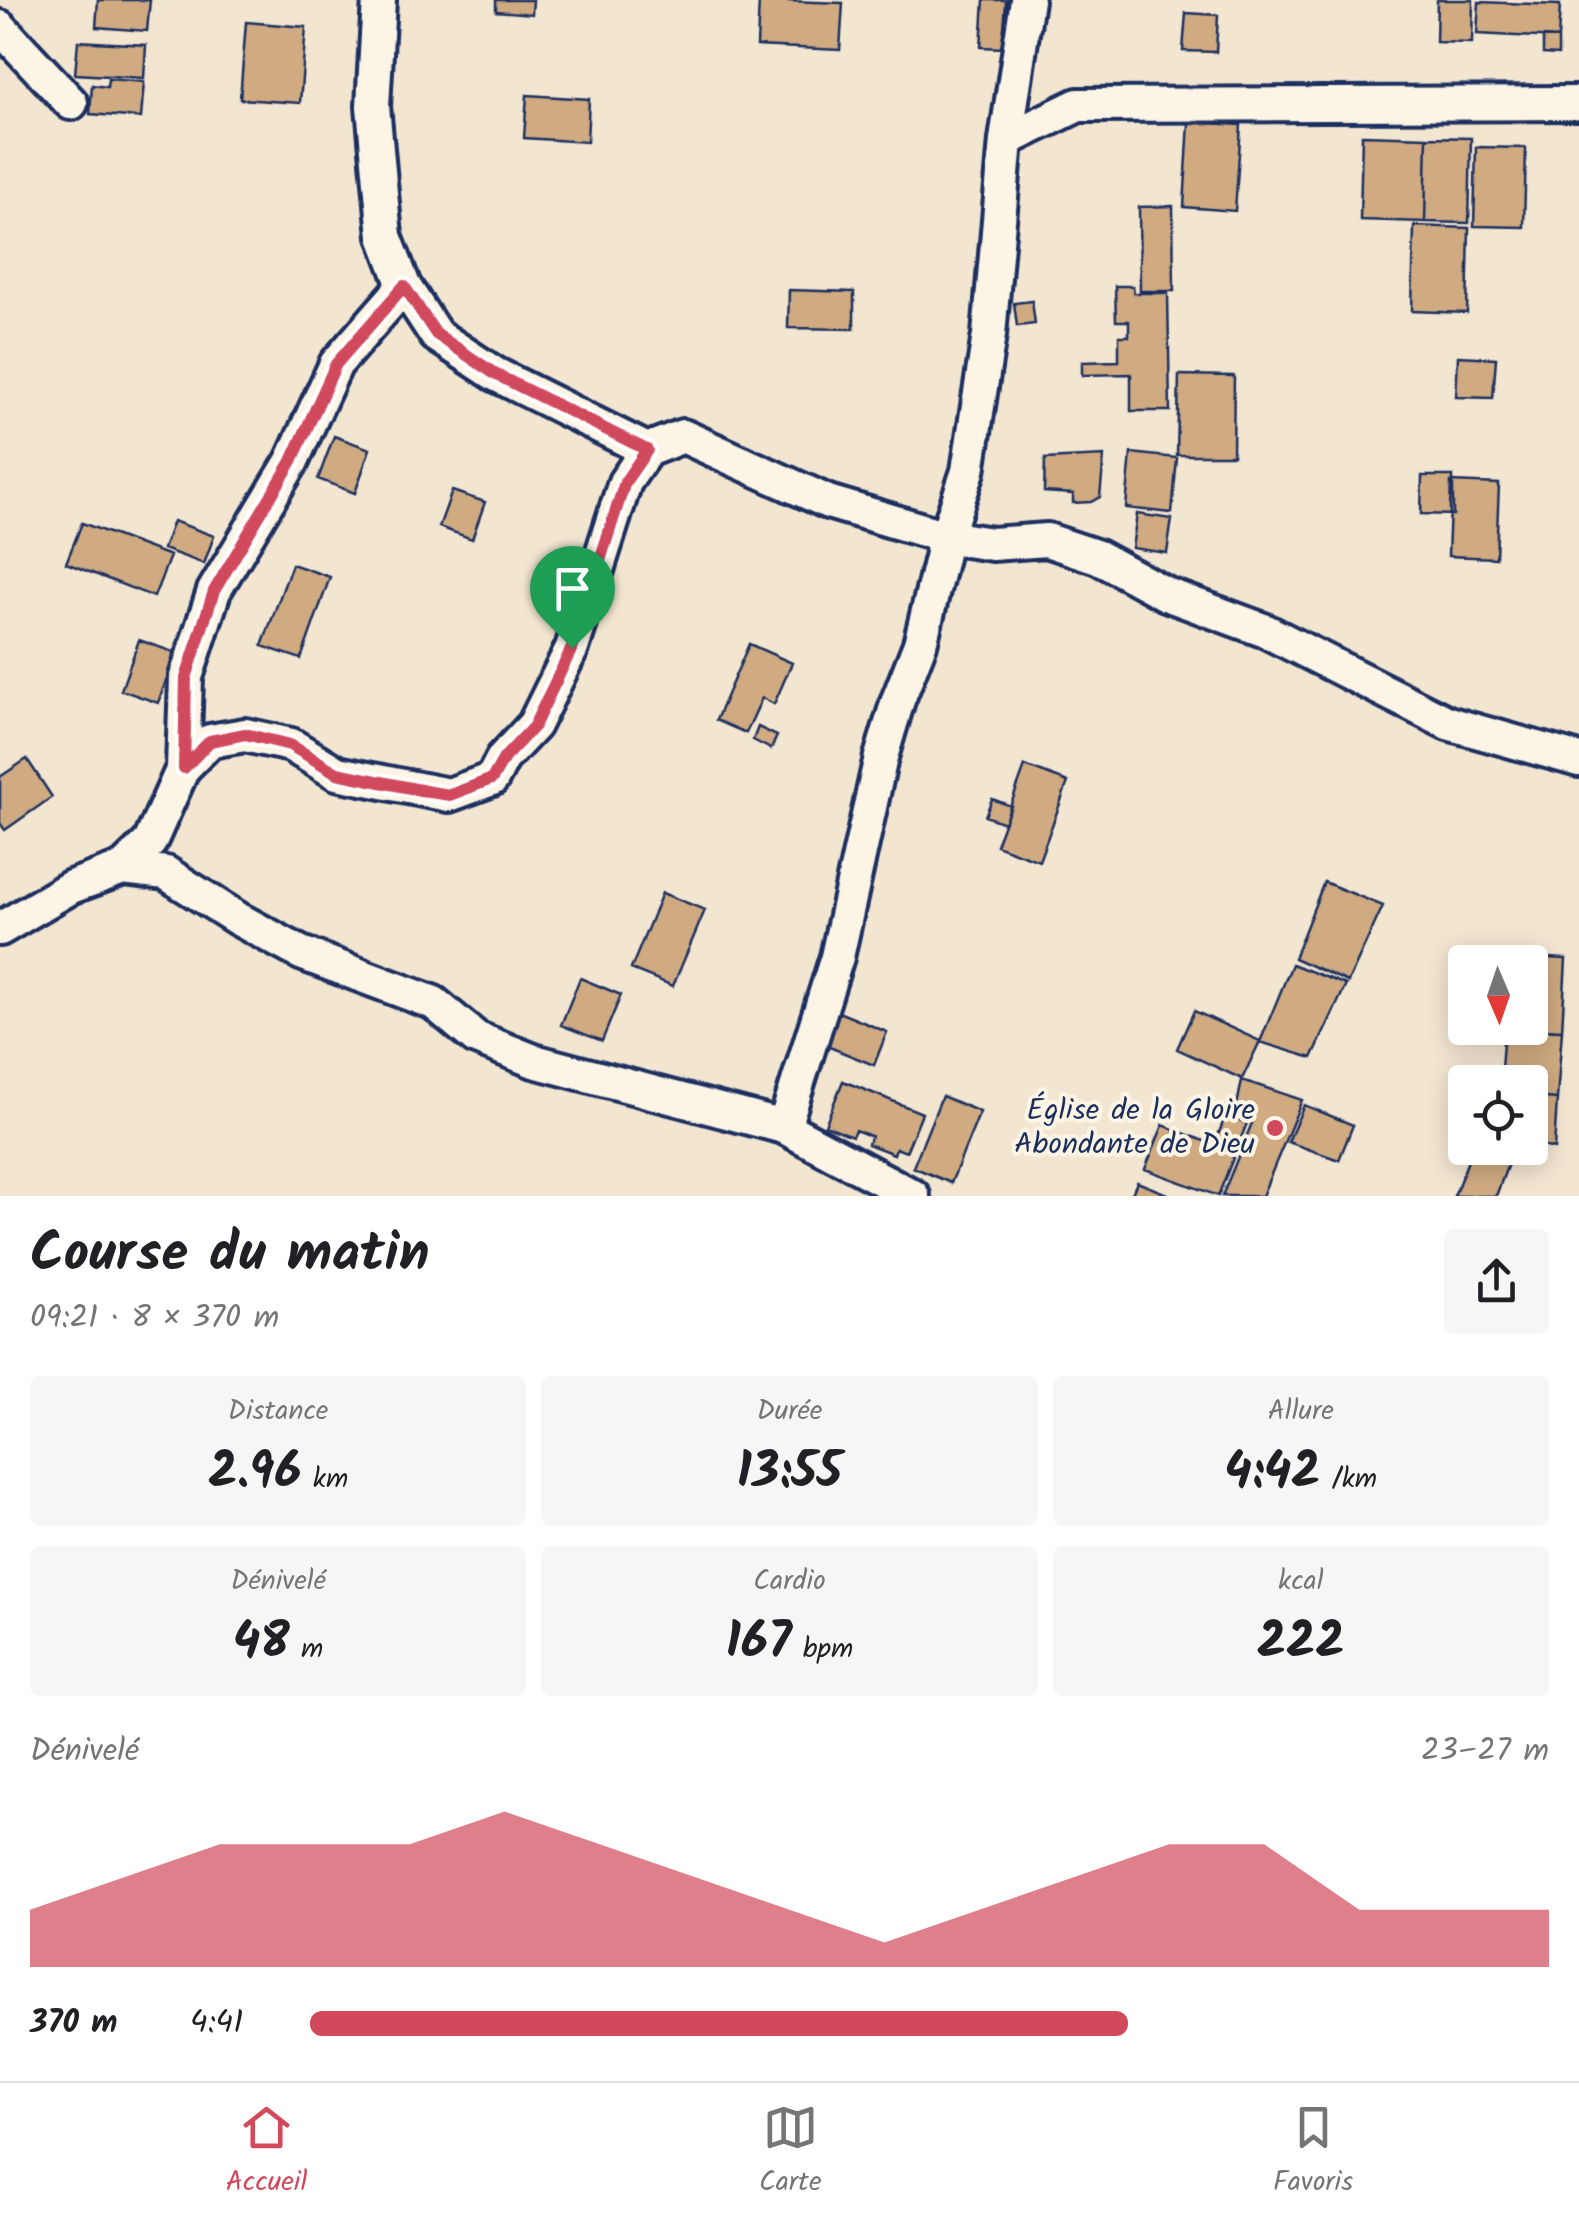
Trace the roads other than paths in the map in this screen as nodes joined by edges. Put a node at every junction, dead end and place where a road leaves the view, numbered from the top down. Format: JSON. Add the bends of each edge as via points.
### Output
{"nodes":[{"id":1,"x":379,"y":0,"type":"edge"},
{"id":2,"x":1027,"y":0,"type":"edge"},
{"id":3,"x":0,"y":27,"type":"edge"},
{"id":4,"x":70,"y":102,"type":"dead end"},
{"id":5,"x":1579,"y":103,"type":"edge"},
{"id":6,"x":1006,"y":140,"type":"junction"},
{"id":7,"x":404,"y":286,"type":"junction"},
{"id":8,"x":647,"y":450,"type":"junction"},
{"id":9,"x":946,"y":537,"type":"junction"},
{"id":10,"x":1579,"y":760,"type":"edge"},
{"id":11,"x":184,"y":768,"type":"junction"},
{"id":12,"x":123,"y":868,"type":"junction"},
{"id":13,"x":0,"y":930,"type":"edge"},
{"id":14,"x":784,"y":1127,"type":"junction"},
{"id":15,"x":912,"y":1196,"type":"edge"}],
"edges":[{"from":1,"to":7,"type":"street","via":[[373,106],[385,236]]},
{"from":2,"to":6,"type":"street"},
{"from":3,"to":4,"type":"street"},
{"from":5,"to":6,"type":"street","via":[[1078,105]]},
{"from":6,"to":9,"type":"street","via":[[968,471]]},
{"from":7,"to":8,"type":"street","via":[[436,334],[495,374]]},
{"from":7,"to":11,"type":"street","via":[[336,364],[292,461],[214,591],[186,678]]},
{"from":8,"to":9,"type":"street","via":[[683,436],[828,502]]},
{"from":8,"to":11,"type":"street","via":[[625,482],[572,648],[534,726],[492,779],[450,795],[430,792],[337,773],[290,745],[245,734],[210,741]]},
{"from":9,"to":10,"type":"street","via":[[992,544],[1047,540],[1098,556],[1166,594],[1266,632],[1448,723]]},
{"from":9,"to":14,"type":"street","via":[[882,757],[837,957]]},
{"from":11,"to":12,"type":"street","via":[[150,842]]},
{"from":12,"to":13,"type":"street","via":[[71,887]]},
{"from":12,"to":14,"type":"street","via":[[166,872],[301,953],[434,1003],[476,1038],[534,1060]]},
{"from":14,"to":15,"type":"street"}]}
